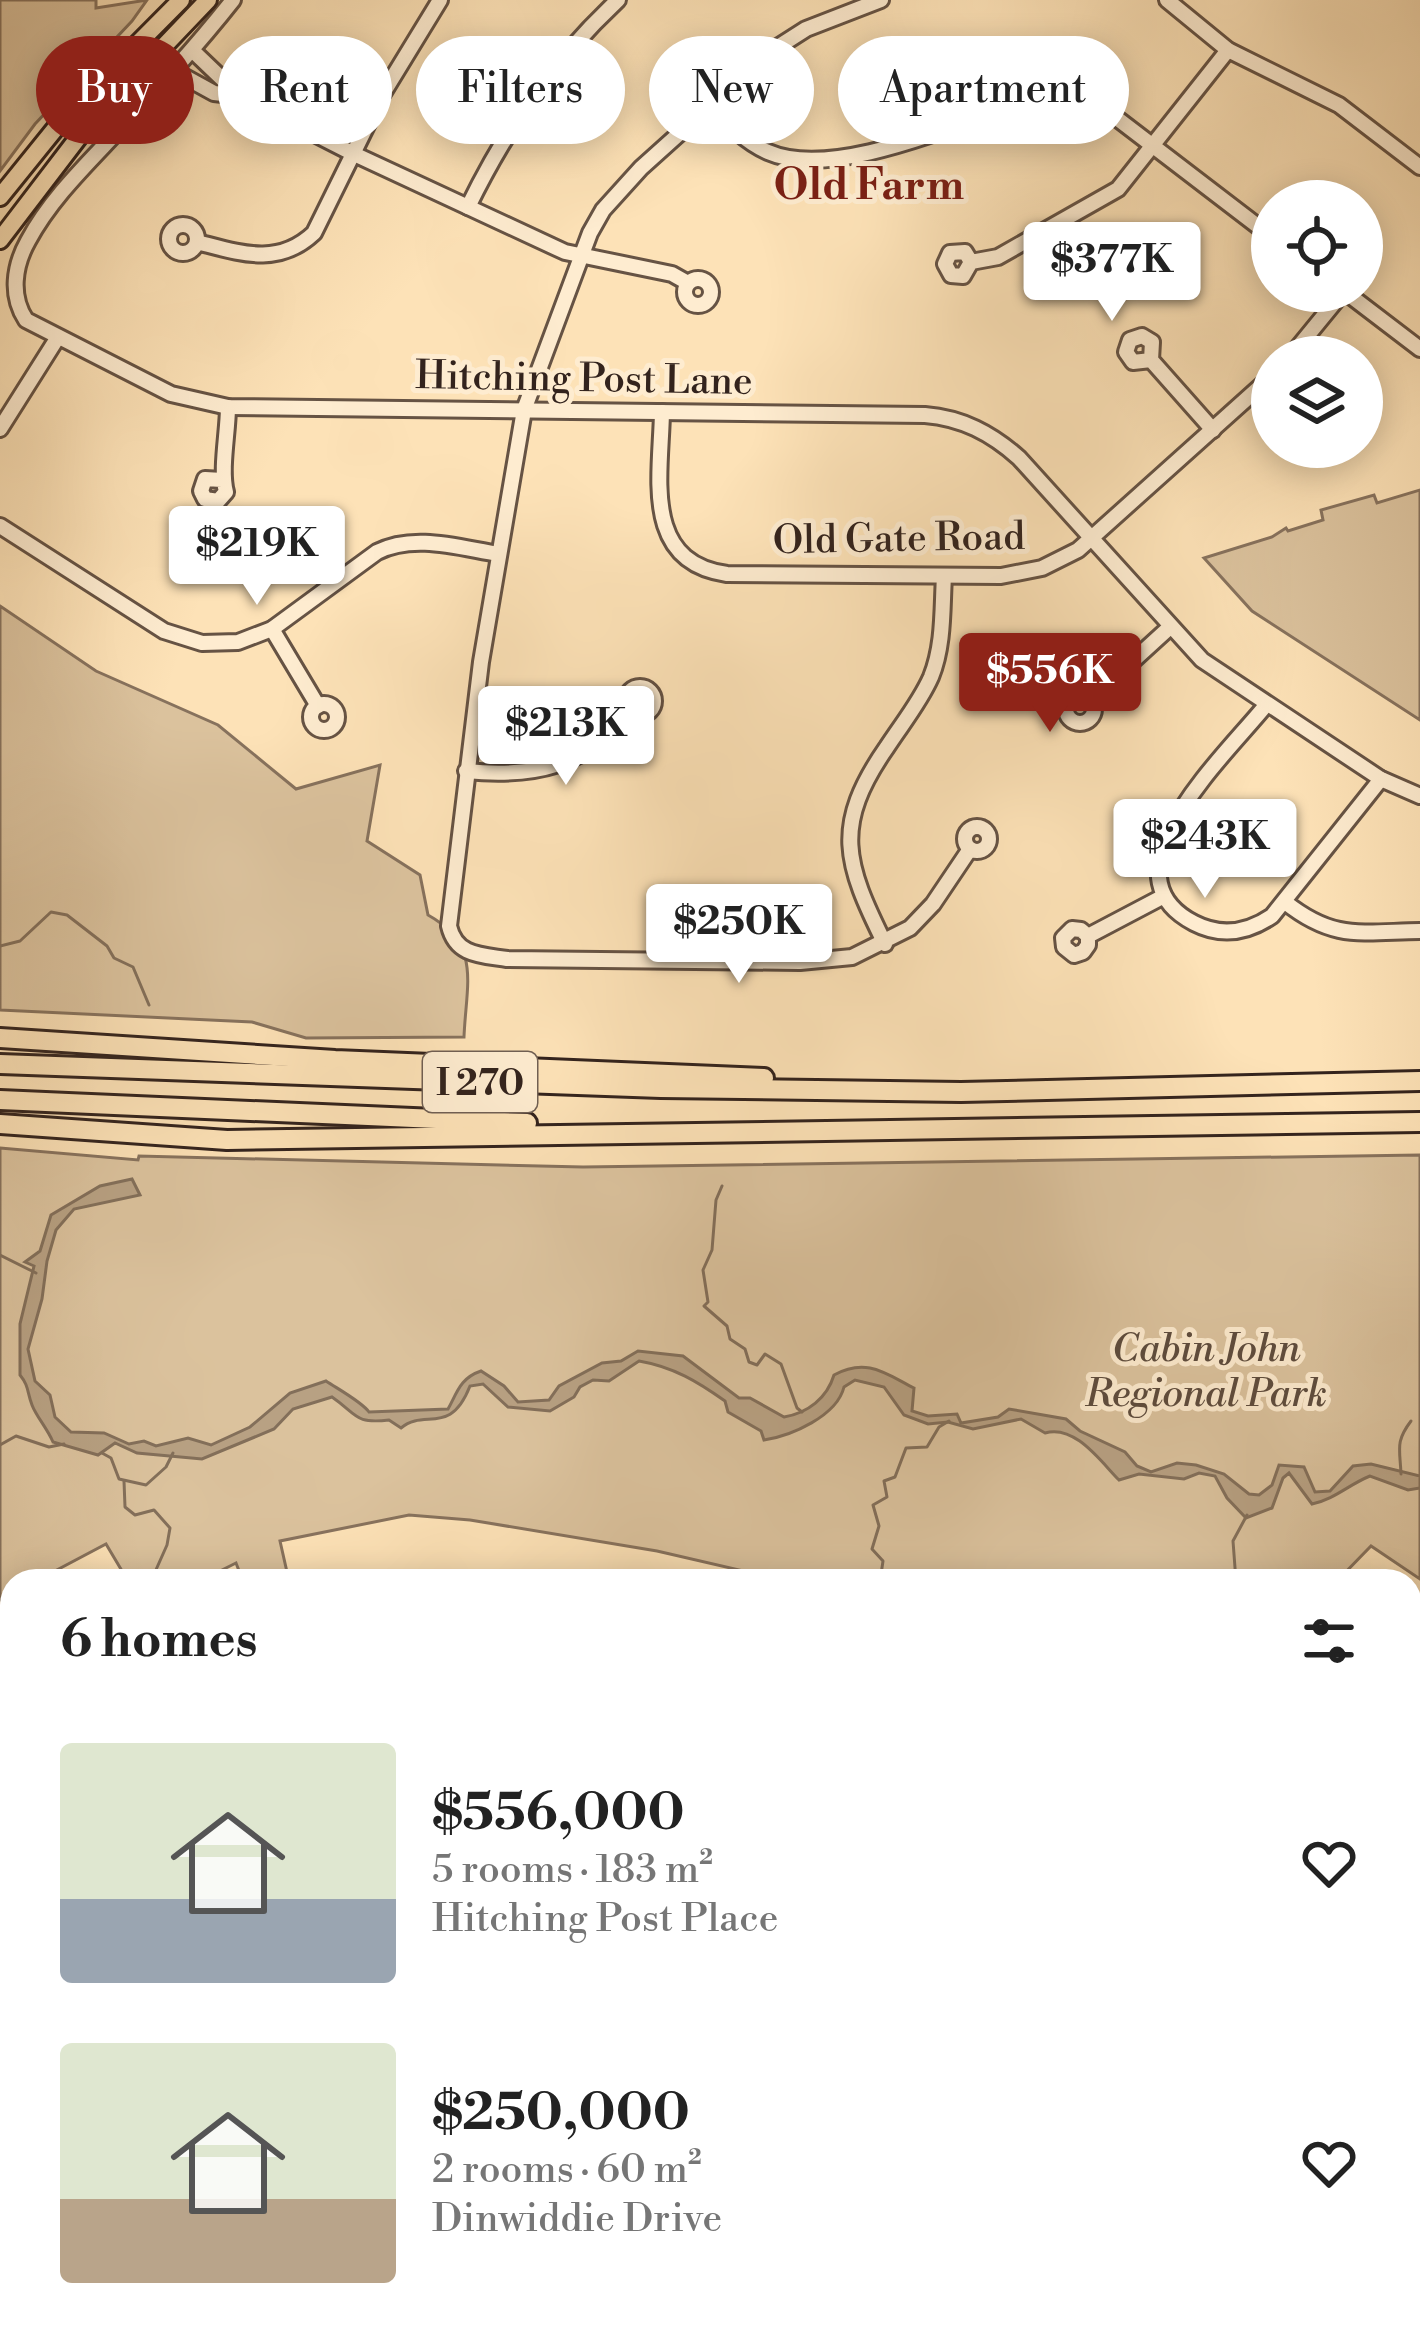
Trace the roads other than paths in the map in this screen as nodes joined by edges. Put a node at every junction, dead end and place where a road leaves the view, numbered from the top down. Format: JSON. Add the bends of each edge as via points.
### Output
{"nodes":[{"id":1,"x":181,"y":0,"type":"edge"},
{"id":2,"x":208,"y":0,"type":"edge"},
{"id":3,"x":233,"y":0,"type":"edge"},
{"id":4,"x":440,"y":0,"type":"edge"},
{"id":5,"x":618,"y":0,"type":"edge"},
{"id":6,"x":881,"y":0,"type":"edge"},
{"id":7,"x":1167,"y":0,"type":"edge"},
{"id":8,"x":793,"y":36,"type":"edge"},
{"id":9,"x":194,"y":50,"type":"edge"},
{"id":10,"x":1228,"y":50,"type":"junction"},
{"id":11,"x":194,"y":52,"type":"edge"},
{"id":12,"x":218,"y":75,"type":"edge"},
{"id":13,"x":105,"y":144,"type":"edge"},
{"id":14,"x":334,"y":144,"type":"edge"},
{"id":15,"x":669,"y":144,"type":"edge"},
{"id":16,"x":752,"y":144,"type":"edge"},
{"id":17,"x":1155,"y":147,"type":"junction"},
{"id":18,"x":354,"y":154,"type":"junction"},
{"id":19,"x":1420,"y":167,"type":"edge"},
{"id":20,"x":0,"y":197,"type":"edge"},
{"id":21,"x":468,"y":207,"type":"junction"},
{"id":22,"x":1251,"y":221,"type":"edge"},
{"id":23,"x":0,"y":240,"type":"edge"},
{"id":24,"x":197,"y":242,"type":"dead end"},
{"id":25,"x":581,"y":256,"type":"junction"},
{"id":26,"x":971,"y":262,"type":"dead end"},
{"id":27,"x":688,"y":283,"type":"dead end"},
{"id":28,"x":1327,"y":312,"type":"edge"},
{"id":29,"x":1372,"y":312,"type":"edge"},
{"id":30,"x":1307,"y":336,"type":"edge"},
{"id":31,"x":58,"y":337,"type":"junction"},
{"id":32,"x":1420,"y":349,"type":"edge"},
{"id":33,"x":1150,"y":360,"type":"dead end"},
{"id":34,"x":1251,"y":395,"type":"edge"},
{"id":35,"x":228,"y":406,"type":"junction"},
{"id":36,"x":524,"y":410,"type":"junction"},
{"id":37,"x":662,"y":412,"type":"junction"},
{"id":38,"x":0,"y":429,"type":"edge"},
{"id":39,"x":1213,"y":430,"type":"junction"},
{"id":40,"x":222,"y":480,"type":"dead end"},
{"id":41,"x":0,"y":526,"type":"edge"},
{"id":42,"x":1092,"y":538,"type":"junction"},
{"id":43,"x":500,"y":554,"type":"junction"},
{"id":44,"x":944,"y":576,"type":"junction"},
{"id":45,"x":1170,"y":627,"type":"junction"},
{"id":46,"x":272,"y":629,"type":"junction"},
{"id":47,"x":1090,"y":700,"type":"dead end"},
{"id":48,"x":1266,"y":704,"type":"junction"},
{"id":49,"x":317,"y":706,"type":"dead end"},
{"id":50,"x":632,"y":713,"type":"dead end"},
{"id":51,"x":466,"y":771,"type":"junction"},
{"id":52,"x":1381,"y":779,"type":"junction"},
{"id":53,"x":1420,"y":796,"type":"edge"},
{"id":54,"x":970,"y":849,"type":"dead end"},
{"id":55,"x":1164,"y":896,"type":"junction"},
{"id":56,"x":1285,"y":902,"type":"junction"},
{"id":57,"x":1420,"y":931,"type":"edge"},
{"id":58,"x":1088,"y":936,"type":"dead end"},
{"id":59,"x":885,"y":944,"type":"junction"},
{"id":60,"x":0,"y":1026,"type":"edge"},
{"id":61,"x":0,"y":1039,"type":"edge"},
{"id":62,"x":79,"y":1043,"type":"junction"},
{"id":63,"x":0,"y":1064,"type":"edge"},
{"id":64,"x":1420,"y":1081,"type":"edge"},
{"id":65,"x":961,"y":1092,"type":"junction"},
{"id":66,"x":0,"y":1100,"type":"edge"},
{"id":67,"x":1420,"y":1122,"type":"edge"},
{"id":68,"x":0,"y":1124,"type":"edge"},
{"id":69,"x":79,"y":1130,"type":"junction"},
{"id":70,"x":718,"y":1131,"type":"junction"},
{"id":71,"x":0,"y":1134,"type":"edge"}],
"edges":[{"from":1,"to":20,"type":"main road","via":[[62,119]]},
{"from":2,"to":23,"type":"main road","via":[[83,130]]},
{"from":3,"to":9,"type":"street","name":"Hitching Post Lane"},
{"from":4,"to":18,"type":"street"},
{"from":5,"to":21,"type":"street","via":[[528,100]]},
{"from":6,"to":8,"type":"street"},
{"from":7,"to":10,"type":"street"},
{"from":10,"to":17,"type":"street"},
{"from":10,"to":19,"type":"street","via":[[1339,105]]},
{"from":11,"to":12,"type":"street"},
{"from":13,"to":31,"type":"street","name":"Hitching Post Lane","via":[[61,191],[16,273],[16,302],[26,320]]},
{"from":14,"to":18,"type":"street"},
{"from":15,"to":25,"type":"street","via":[[603,210]]},
{"from":16,"to":17,"type":"street","via":[[808,162],[846,159],[1028,100],[1057,98],[1109,113]]},
{"from":17,"to":22,"type":"street"},
{"from":17,"to":26,"type":"street","via":[[1105,199],[998,257]]},
{"from":18,"to":21,"type":"street"},
{"from":18,"to":24,"type":"street","via":[[300,246],[262,257]]},
{"from":21,"to":25,"type":"street"},
{"from":25,"to":27,"type":"street"},
{"from":25,"to":36,"type":"street"},
{"from":28,"to":30,"type":"street"},
{"from":29,"to":32,"type":"street"},
{"from":31,"to":35,"type":"street","name":"Hitching Post Lane","via":[[171,394]]},
{"from":31,"to":38,"type":"street"},
{"from":33,"to":39,"type":"street"},
{"from":34,"to":39,"type":"street","name":"Old Gate Road"},
{"from":35,"to":36,"type":"street","name":"Hitching Post Lane"},
{"from":35,"to":40,"type":"street"},
{"from":36,"to":37,"type":"street","name":"Hitching Post Lane"},
{"from":36,"to":43,"type":"street"},
{"from":37,"to":42,"type":"street","name":"Hitching Post Lane","via":[[962,422],[1000,441]]},
{"from":37,"to":44,"type":"street","name":"Old Gate Road","via":[[661,515],[689,561],[727,574]]},
{"from":39,"to":42,"type":"street","name":"Old Gate Road"},
{"from":41,"to":46,"type":"street","via":[[179,639],[226,644]]},
{"from":42,"to":44,"type":"street","name":"Old Gate Road","via":[[1032,572]]},
{"from":42,"to":45,"type":"street","name":"Hitching Post Lane"},
{"from":43,"to":46,"type":"street","via":[[395,544]]},
{"from":43,"to":51,"type":"street"},
{"from":44,"to":59,"type":"street","via":[[935,665],[871,770],[852,819],[857,886]]},
{"from":45,"to":47,"type":"street"},
{"from":45,"to":48,"type":"street","name":"Hitching Post Lane","via":[[1202,661]]},
{"from":46,"to":49,"type":"street"},
{"from":48,"to":52,"type":"street","name":"Hitching Post Lane"},
{"from":48,"to":55,"type":"street","via":[[1166,832],[1158,873]]},
{"from":50,"to":51,"type":"street","via":[[567,762],[525,773]]},
{"from":51,"to":59,"type":"street","via":[[449,926],[468,952],[536,961],[800,962],[852,958]]},
{"from":52,"to":53,"type":"street","name":"Hitching Post Lane"},
{"from":52,"to":56,"type":"street"},
{"from":54,"to":59,"type":"street","via":[[922,916]]},
{"from":55,"to":56,"type":"street","via":[[1187,920],[1227,932],[1258,926]]},
{"from":55,"to":58,"type":"street"},
{"from":56,"to":57,"type":"street","via":[[1333,931]]},
{"from":60,"to":62,"type":"highway"},
{"from":61,"to":62,"type":"highway","number":"I 270"},
{"from":62,"to":65,"type":"highway","number":"I 270"},
{"from":63,"to":65,"type":"highway","number":"I 270"},
{"from":64,"to":65,"type":"highway","number":"I 270"},
{"from":66,"to":70,"type":"highway","number":"I 270"},
{"from":67,"to":70,"type":"highway","number":"I 270"},
{"from":68,"to":69,"type":"highway","number":"I 270"},
{"from":69,"to":70,"type":"highway","number":"I 270","via":[[227,1140]]},
{"from":69,"to":71,"type":"highway"}]}
